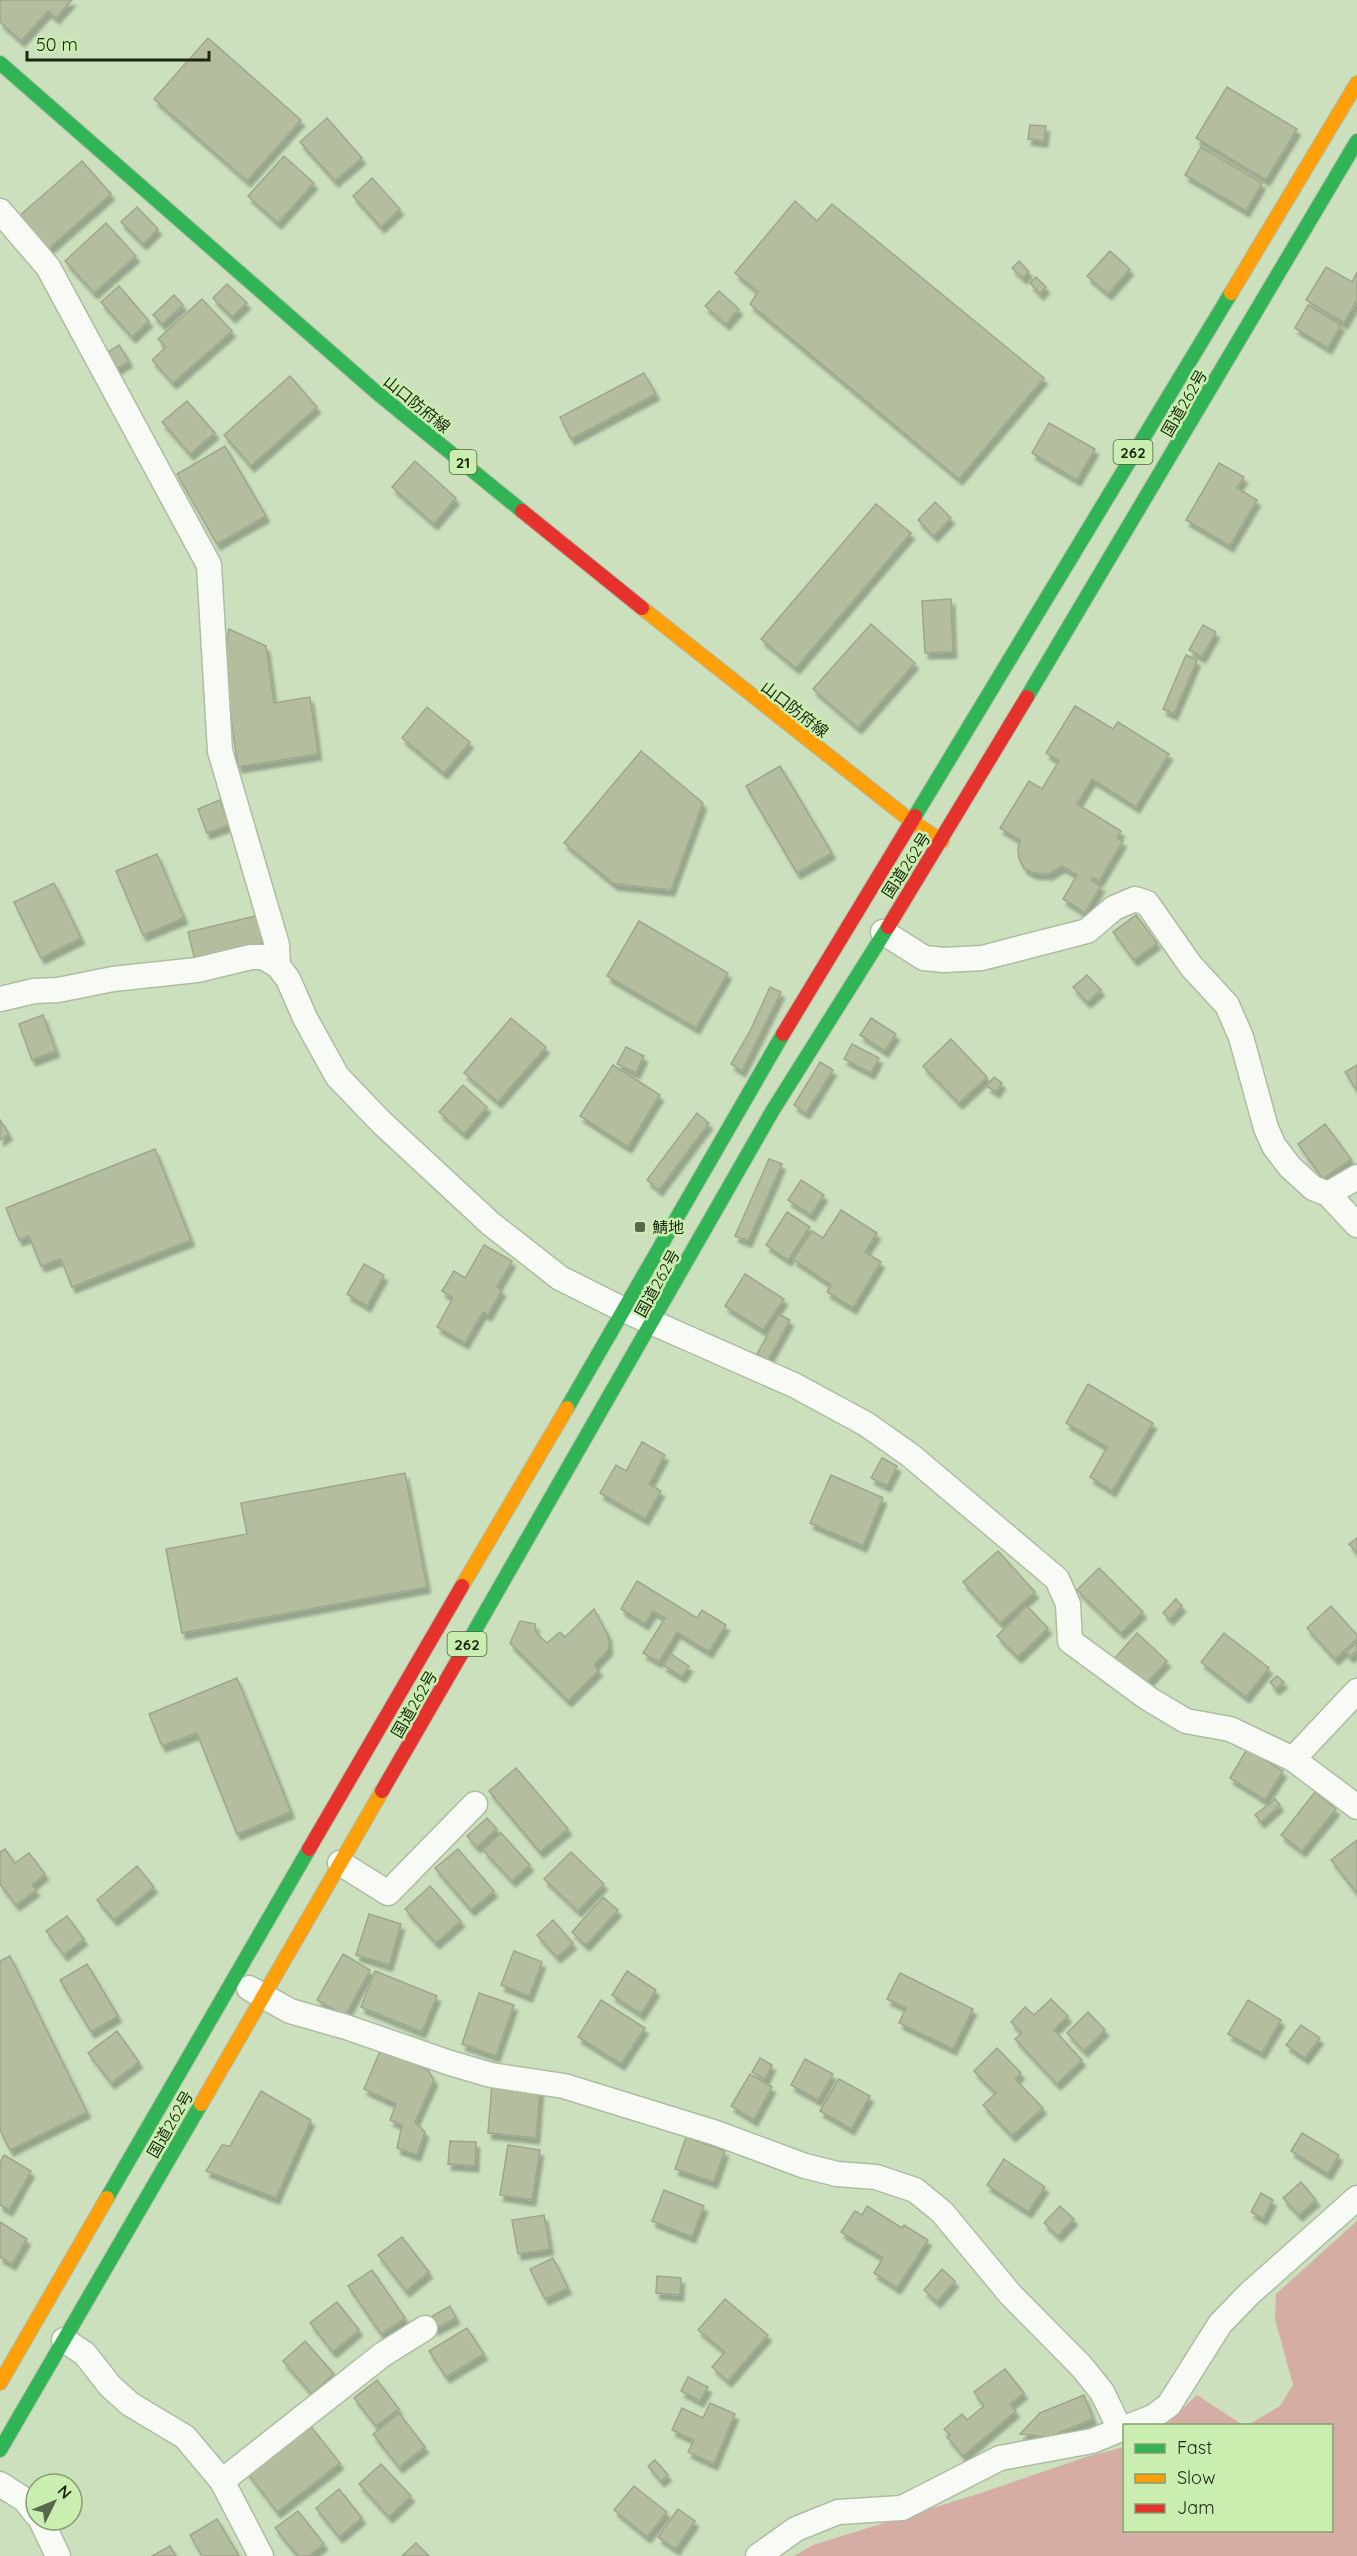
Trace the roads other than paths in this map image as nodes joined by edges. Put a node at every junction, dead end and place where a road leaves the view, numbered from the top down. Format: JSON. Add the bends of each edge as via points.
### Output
{"nodes":[{"id":1,"x":0,"y":63,"type":"edge"},
{"id":2,"x":1357,"y":84,"type":"edge"},
{"id":3,"x":1323,"y":139,"type":"junction"},
{"id":4,"x":1354,"y":152,"type":"edge"},
{"id":5,"x":0,"y":211,"type":"edge"},
{"id":6,"x":911,"y":821,"type":"junction"},
{"id":7,"x":942,"y":842,"type":"junction"},
{"id":8,"x":883,"y":932,"type":"junction"},
{"id":9,"x":278,"y":966,"type":"junction"},
{"id":10,"x":0,"y":999,"type":"edge"},
{"id":11,"x":1357,"y":1177,"type":"edge"},
{"id":12,"x":1328,"y":1194,"type":"junction"},
{"id":13,"x":1357,"y":1225,"type":"edge"},
{"id":14,"x":624,"y":1310,"type":"junction"},
{"id":15,"x":654,"y":1323,"type":"junction"},
{"id":16,"x":1357,"y":1692,"type":"edge"},
{"id":17,"x":1293,"y":1759,"type":"junction"},
{"id":18,"x":475,"y":1804,"type":"dead end"},
{"id":19,"x":1357,"y":1807,"type":"edge"},
{"id":20,"x":340,"y":1863,"type":"junction"},
{"id":21,"x":234,"y":1980,"type":"junction"},
{"id":22,"x":264,"y":1997,"type":"junction"},
{"id":23,"x":1357,"y":2198,"type":"edge"},
{"id":24,"x":425,"y":2328,"type":"dead end"},
{"id":25,"x":64,"y":2340,"type":"junction"},
{"id":26,"x":0,"y":2383,"type":"edge"},
{"id":27,"x":1135,"y":2424,"type":"edge"},
{"id":28,"x":1123,"y":2425,"type":"edge"},
{"id":29,"x":1123,"y":2429,"type":"edge"},
{"id":30,"x":0,"y":2450,"type":"edge"},
{"id":31,"x":222,"y":2481,"type":"junction"},
{"id":32,"x":0,"y":2484,"type":"edge"},
{"id":33,"x":24,"y":2499,"type":"edge"},
{"id":34,"x":47,"y":2532,"type":"edge"},
{"id":35,"x":58,"y":2556,"type":"edge"},
{"id":36,"x":261,"y":2556,"type":"edge"},
{"id":37,"x":758,"y":2556,"type":"edge"}],
"edges":[{"from":1,"to":6,"type":"main road","name":"山口防府線","number":"21","via":[[376,392]]},
{"from":2,"to":3,"type":"main road","name":"国道262号","number":"262"},
{"from":3,"to":4,"type":"street"},
{"from":3,"to":6,"type":"main road","name":"国道262号","number":"262"},
{"from":4,"to":7,"type":"main road","name":"国道262号","number":"262"},
{"from":5,"to":9,"type":"street","via":[[48,267],[209,565],[220,751],[277,945]]},
{"from":6,"to":7,"type":"main road","name":"山口防府線","number":"21"},
{"from":6,"to":14,"type":"main road","name":"国道262号","number":"262"},
{"from":7,"to":8,"type":"main road","name":"国道262号","number":"262"},
{"from":8,"to":12,"type":"street","via":[[924,958],[982,958],[1087,931],[1114,908],[1135,899],[1147,903],[1191,966],[1227,1005],[1275,1146],[1313,1188]]},
{"from":8,"to":15,"type":"main road","name":"国道262号","number":"262","via":[[773,1110]]},
{"from":9,"to":10,"type":"street","via":[[263,957],[251,957],[197,970],[113,979]]},
{"from":9,"to":14,"type":"street","via":[[337,1076],[381,1122],[491,1224],[560,1278]]},
{"from":11,"to":12,"type":"street"},
{"from":12,"to":13,"type":"street"},
{"from":14,"to":15,"type":"street"},
{"from":14,"to":21,"type":"main road","name":"国道262号","number":"262"},
{"from":15,"to":17,"type":"street","via":[[794,1385],[866,1424],[910,1455],[1057,1579],[1068,1604],[1070,1641],[1186,1721],[1230,1729]]},
{"from":15,"to":20,"type":"main road","name":"国道262号","number":"262"},
{"from":16,"to":17,"type":"street"},
{"from":17,"to":19,"type":"street"},
{"from":18,"to":20,"type":"street","via":[[388,1893]]},
{"from":20,"to":22,"type":"main road","name":"国道262号","number":"262"},
{"from":21,"to":22,"type":"street"},
{"from":21,"to":26,"type":"main road","name":"国道262号","number":"262"},
{"from":22,"to":25,"type":"main road","name":"国道262号","number":"262"},
{"from":22,"to":28,"type":"street","via":[[290,2011],[491,2075],[564,2086],[717,2133],[805,2166],[837,2174],[876,2177],[915,2190],[942,2212],[1010,2294],[1082,2367]]},
{"from":23,"to":27,"type":"street","via":[[1220,2324],[1169,2405]]},
{"from":24,"to":31,"type":"street","via":[[382,2355]]},
{"from":25,"to":30,"type":"main road","name":"国道262号","number":"262"},
{"from":25,"to":31,"type":"street","via":[[85,2354],[110,2386],[130,2403],[184,2437]]},
{"from":29,"to":37,"type":"street","via":[[1092,2441],[1000,2458],[902,2508],[838,2512],[796,2529]]},
{"from":31,"to":36,"type":"street"},
{"from":32,"to":33,"type":"street"},
{"from":34,"to":35,"type":"street"}]}
